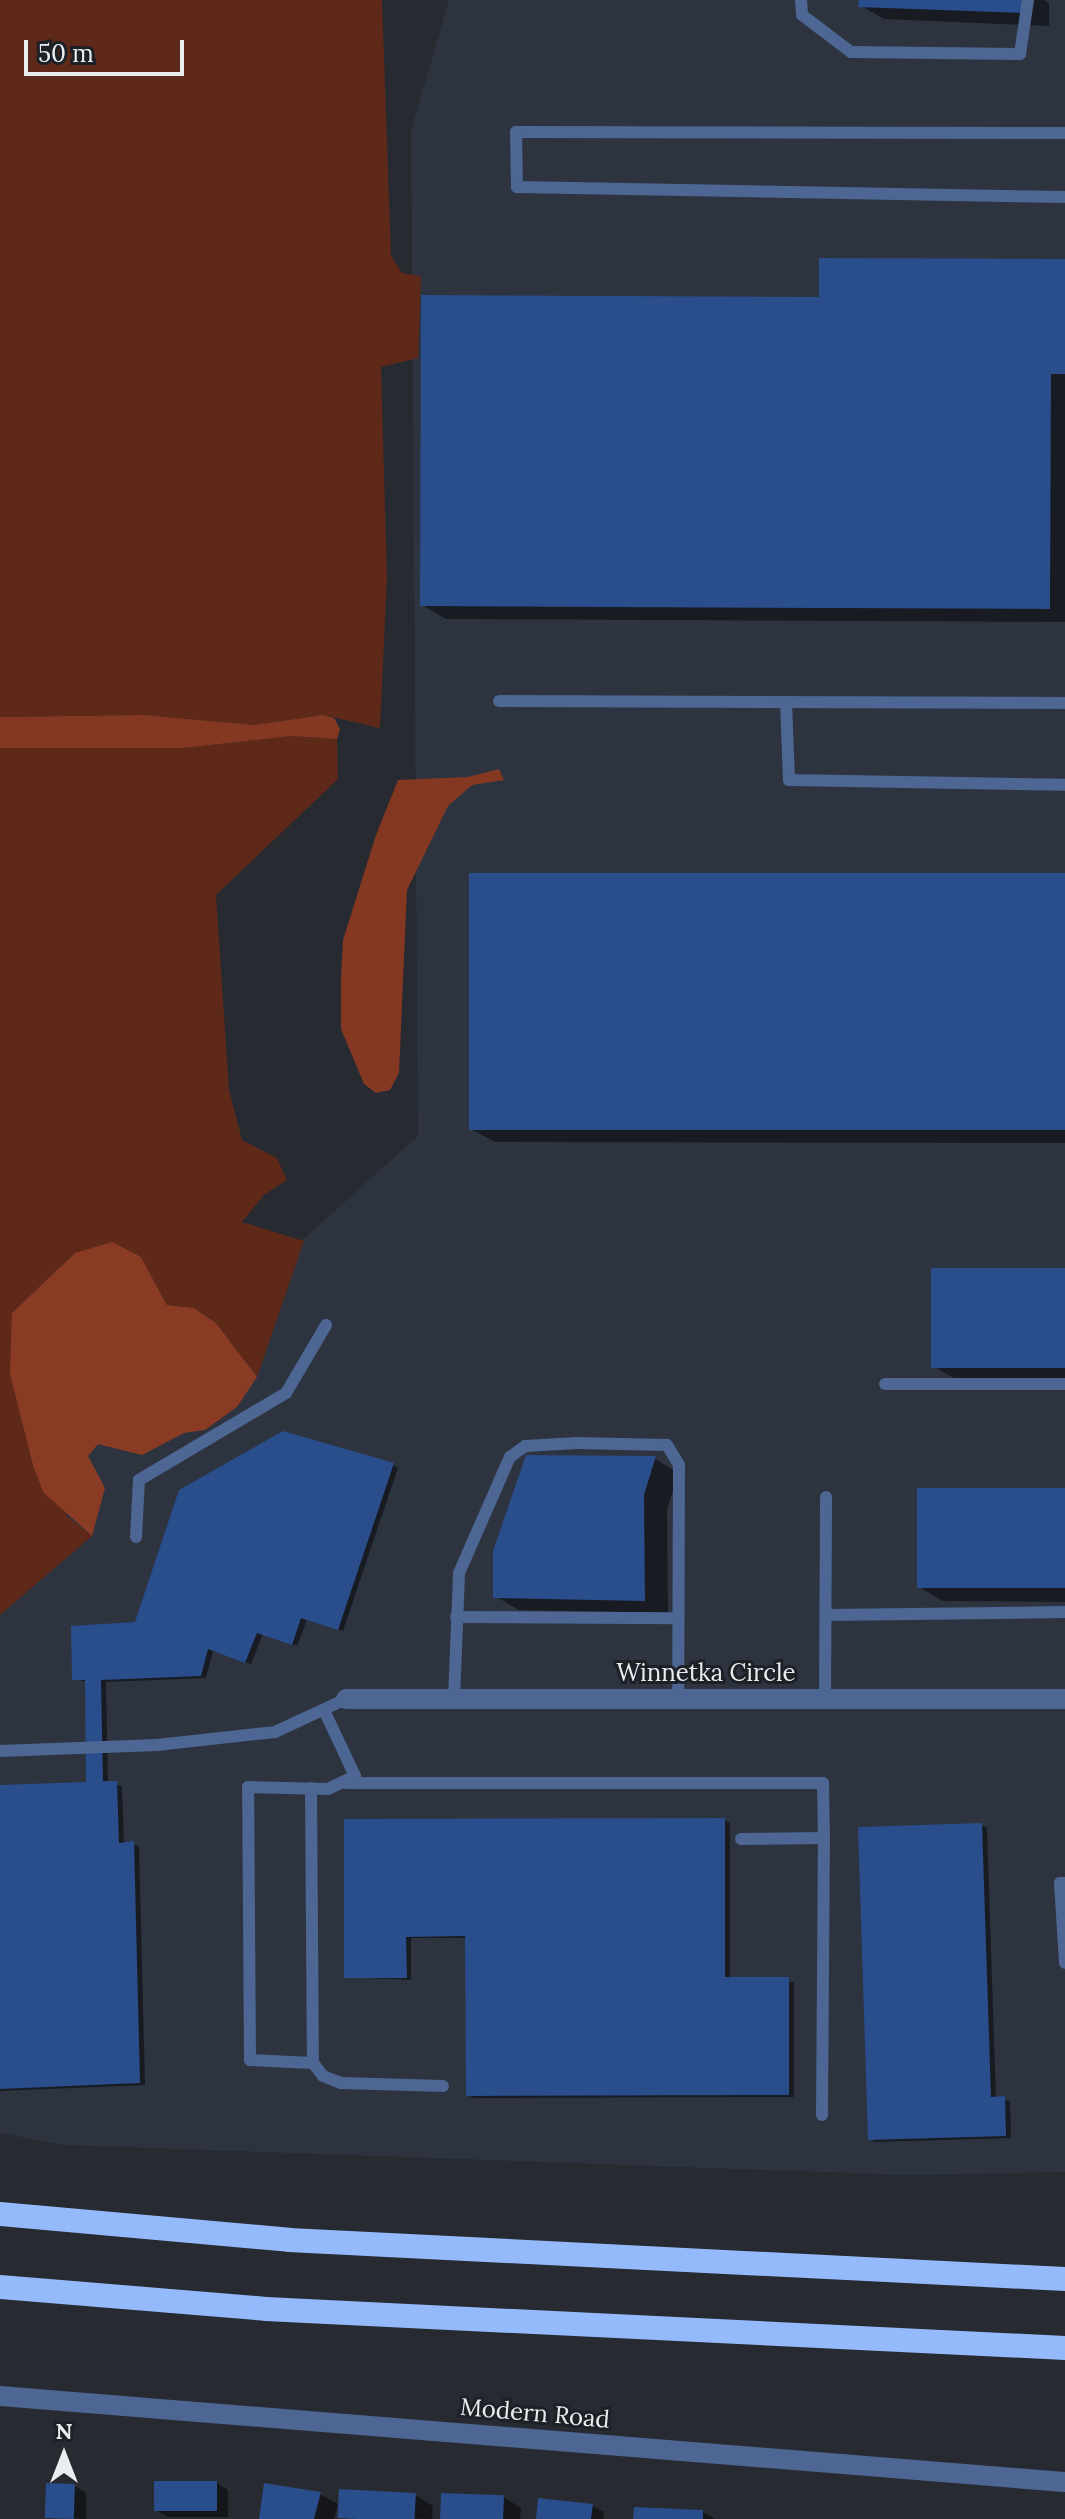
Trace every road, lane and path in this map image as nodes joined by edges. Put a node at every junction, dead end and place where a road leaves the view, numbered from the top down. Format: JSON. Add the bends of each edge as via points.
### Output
{"nodes":[{"id":1,"x":801,"y":0,"type":"edge"},
{"id":2,"x":1028,"y":0,"type":"edge"},
{"id":3,"x":1065,"y":133,"type":"edge"},
{"id":4,"x":1065,"y":197,"type":"edge"},
{"id":5,"x":499,"y":701,"type":"dead end"},
{"id":6,"x":786,"y":702,"type":"junction"},
{"id":7,"x":1065,"y":703,"type":"edge"},
{"id":8,"x":1065,"y":785,"type":"edge"},
{"id":9,"x":326,"y":1325,"type":"dead end"},
{"id":10,"x":885,"y":1384,"type":"dead end"},
{"id":11,"x":1065,"y":1384,"type":"edge"},
{"id":12,"x":826,"y":1497,"type":"dead end"},
{"id":13,"x":136,"y":1537,"type":"dead end"},
{"id":14,"x":1065,"y":1612,"type":"edge"},
{"id":15,"x":826,"y":1615,"type":"junction"},
{"id":16,"x":456,"y":1617,"type":"junction"},
{"id":17,"x":678,"y":1618,"type":"junction"},
{"id":18,"x":346,"y":1699,"type":"joint"},
{"id":19,"x":454,"y":1699,"type":"junction"},
{"id":20,"x":678,"y":1699,"type":"junction"},
{"id":21,"x":825,"y":1699,"type":"junction"},
{"id":22,"x":1065,"y":1699,"type":"edge"},
{"id":23,"x":324,"y":1710,"type":"junction"},
{"id":24,"x":0,"y":1751,"type":"edge"},
{"id":25,"x":342,"y":1783,"type":"junction"},
{"id":26,"x":311,"y":1788,"type":"junction"},
{"id":27,"x":824,"y":1838,"type":"junction"},
{"id":28,"x":741,"y":1839,"type":"dead end"},
{"id":29,"x":1065,"y":1883,"type":"edge"},
{"id":30,"x":1065,"y":1963,"type":"edge"},
{"id":31,"x":313,"y":2063,"type":"junction"},
{"id":32,"x":443,"y":2086,"type":"dead end"},
{"id":33,"x":822,"y":2115,"type":"dead end"},
{"id":34,"x":0,"y":2214,"type":"edge"},
{"id":35,"x":1065,"y":2279,"type":"edge"},
{"id":36,"x":0,"y":2289,"type":"edge"},
{"id":37,"x":1065,"y":2348,"type":"edge"},
{"id":38,"x":0,"y":2396,"type":"edge"},
{"id":39,"x":1065,"y":2482,"type":"edge"}],
"edges":[{"from":1,"to":2,"type":"lane","via":[[802,15],[851,52],[1020,54]]},
{"from":3,"to":4,"type":"lane","via":[[516,132],[517,187]]},
{"from":5,"to":6,"type":"lane"},
{"from":6,"to":7,"type":"lane"},
{"from":6,"to":8,"type":"lane","via":[[789,780]]},
{"from":9,"to":13,"type":"lane","via":[[286,1393],[139,1480]]},
{"from":10,"to":11,"type":"lane"},
{"from":12,"to":15,"type":"lane"},
{"from":14,"to":15,"type":"lane"},
{"from":15,"to":21,"type":"lane"},
{"from":16,"to":17,"type":"lane"},
{"from":16,"to":17,"type":"lane","via":[[459,1573],[510,1457],[525,1446],[577,1443],[667,1445],[679,1465]]},
{"from":16,"to":19,"type":"lane"},
{"from":17,"to":20,"type":"lane"},
{"from":18,"to":19,"type":"street","name":"Winnetka Circle"},
{"from":18,"to":23,"type":"lane"},
{"from":19,"to":20,"type":"street","name":"Winnetka Circle"},
{"from":20,"to":21,"type":"street","name":"Winnetka Circle"},
{"from":21,"to":22,"type":"street","name":"Winnetka Circle"},
{"from":23,"to":24,"type":"lane","via":[[275,1732],[157,1745]]},
{"from":23,"to":25,"type":"lane","via":[[355,1776]]},
{"from":25,"to":26,"type":"lane"},
{"from":25,"to":27,"type":"lane","via":[[823,1783]]},
{"from":26,"to":31,"type":"lane"},
{"from":26,"to":31,"type":"lane","via":[[248,1787],[250,2060]]},
{"from":27,"to":28,"type":"lane"},
{"from":27,"to":33,"type":"lane"},
{"from":29,"to":30,"type":"lane","via":[[1060,1883]]},
{"from":31,"to":32,"type":"lane","via":[[323,2076],[341,2083]]},
{"from":34,"to":35,"type":"highway","via":[[289,2240]]},
{"from":36,"to":37,"type":"highway","via":[[177,2303]]},
{"from":38,"to":39,"type":"street","name":"Modern Road"}]}
